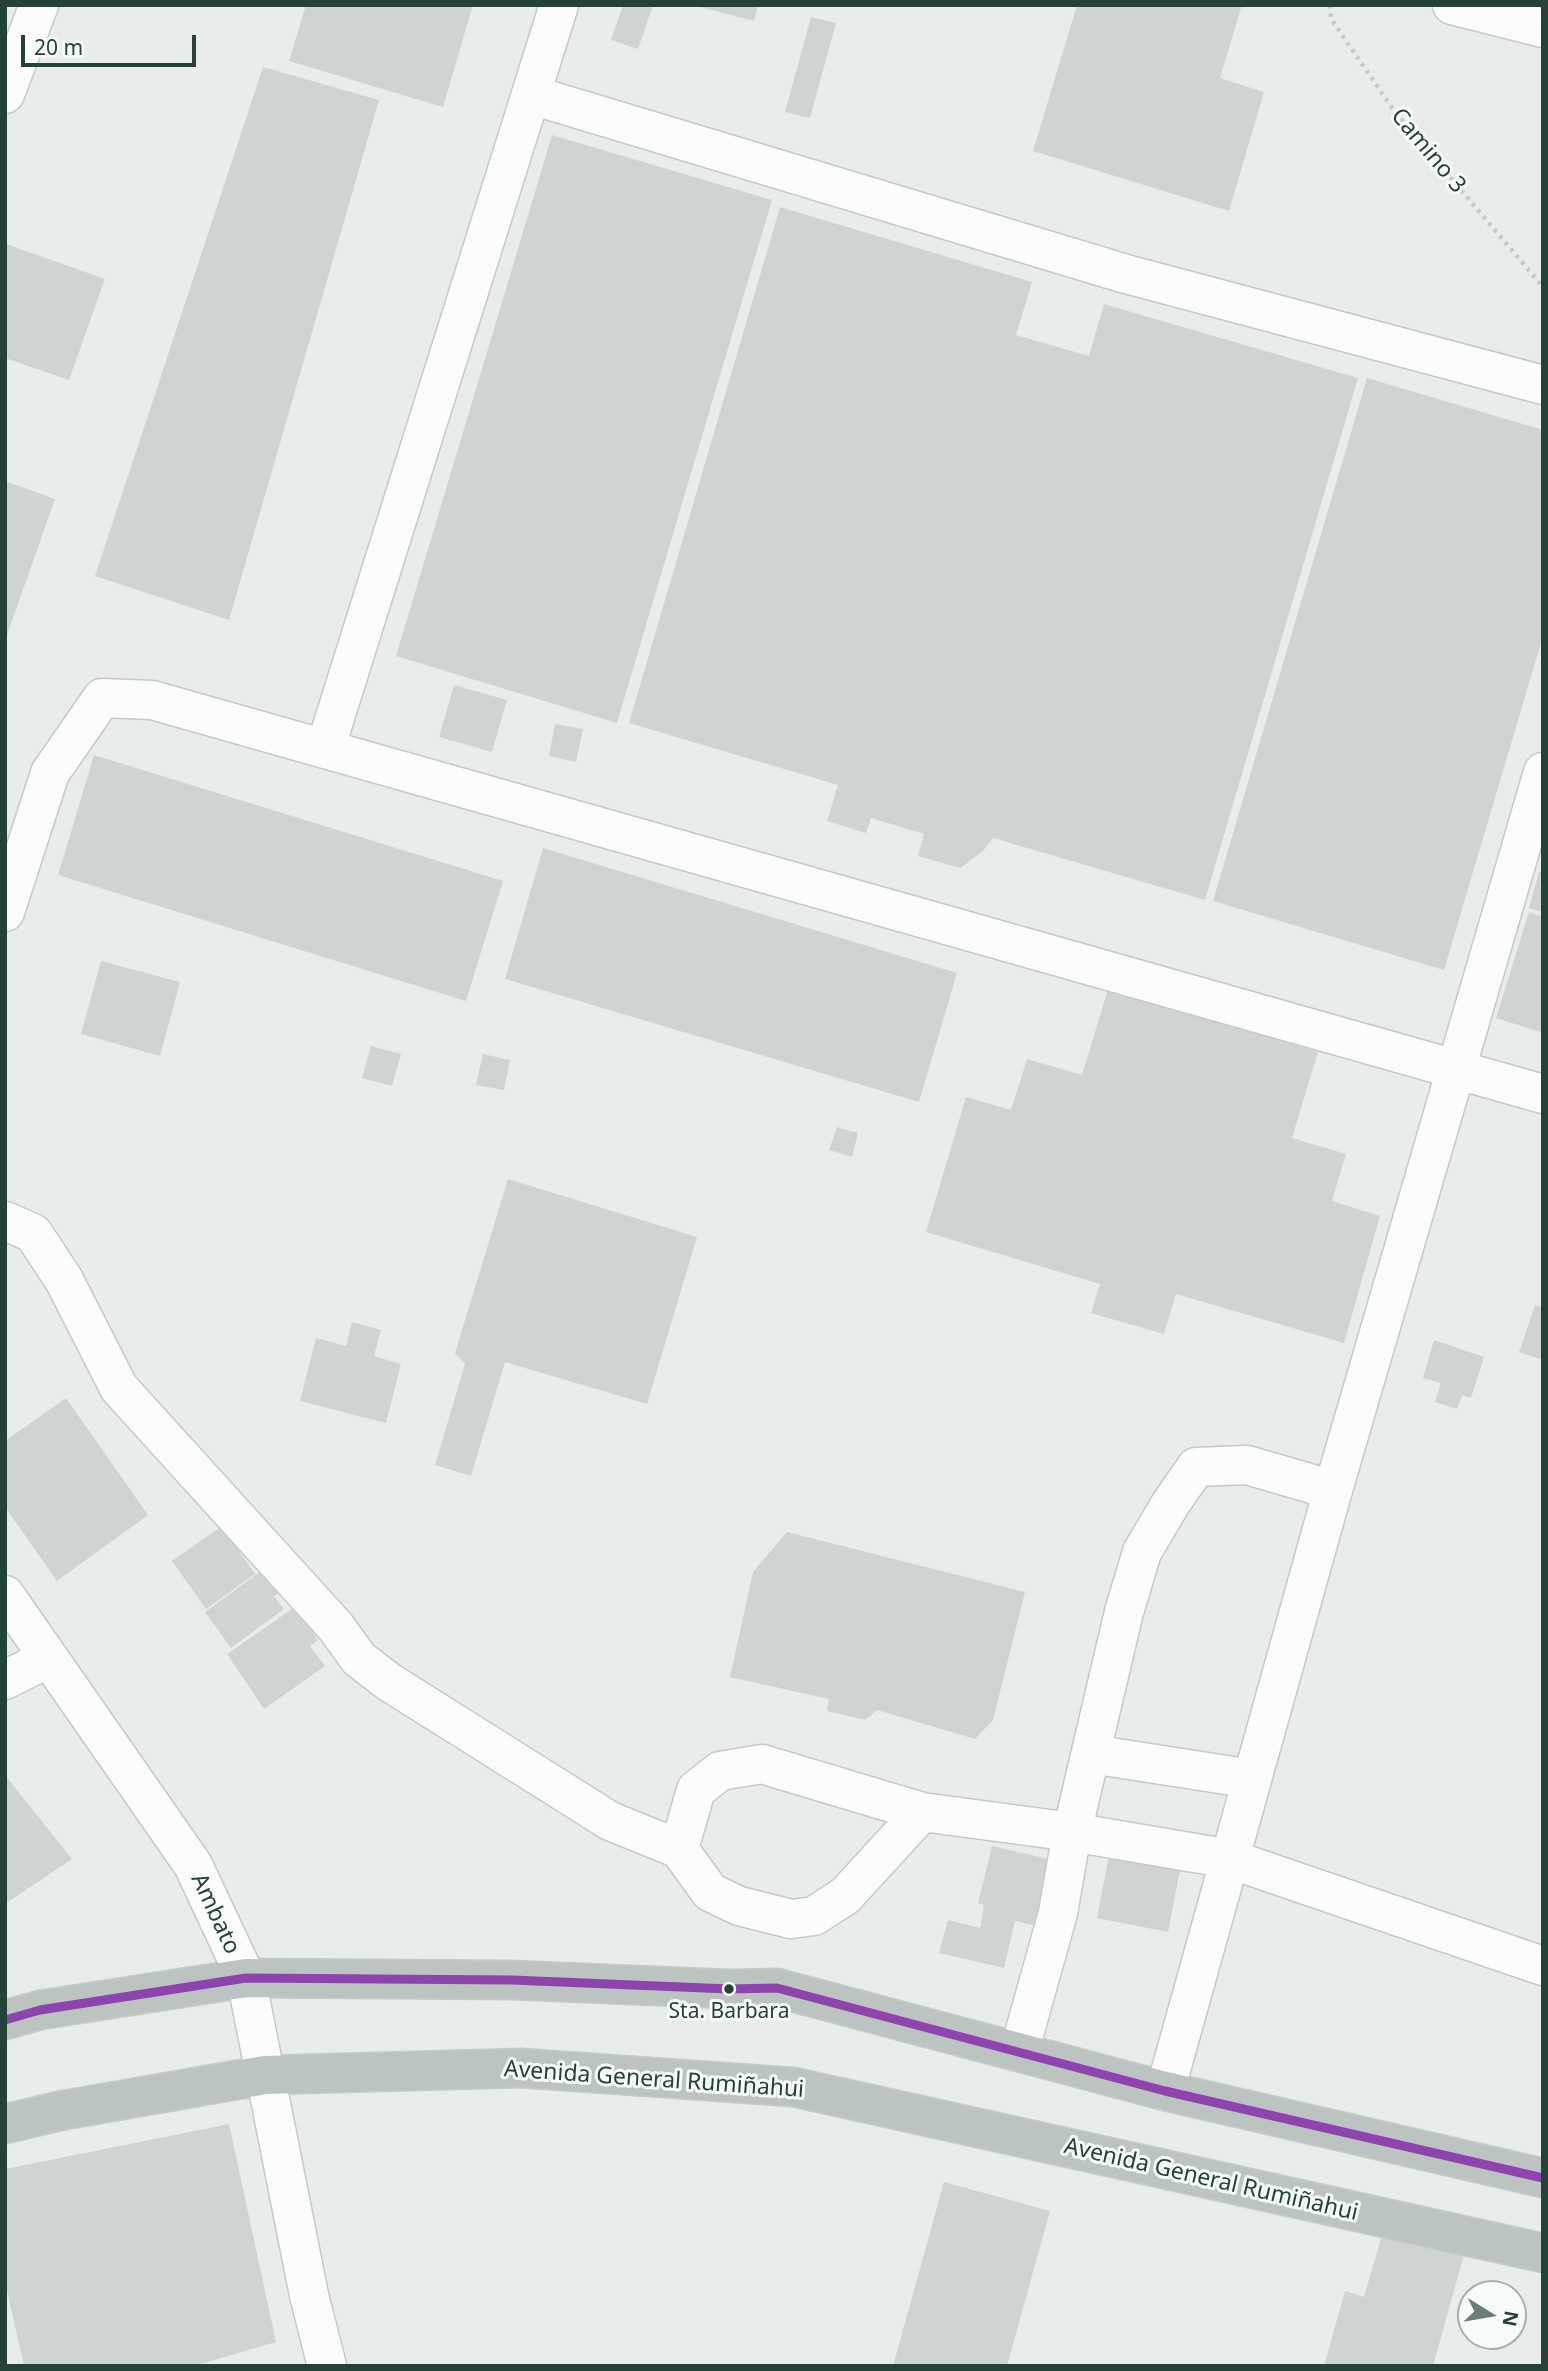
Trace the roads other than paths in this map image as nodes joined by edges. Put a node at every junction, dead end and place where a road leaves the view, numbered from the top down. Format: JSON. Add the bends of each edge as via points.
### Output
{"nodes":[{"id":1,"x":39,"y":5,"type":"edge"},
{"id":2,"x":559,"y":5,"type":"edge"},
{"id":3,"x":1452,"y":5,"type":"edge"},
{"id":4,"x":1543,"y":28,"type":"edge"},
{"id":5,"x":5,"y":94,"type":"edge"},
{"id":6,"x":532,"y":95,"type":"junction"},
{"id":7,"x":1543,"y":385,"type":"edge"},
{"id":8,"x":325,"y":748,"type":"junction"},
{"id":9,"x":1543,"y":772,"type":"edge"},
{"id":10,"x":5,"y":912,"type":"edge"},
{"id":11,"x":1455,"y":1068,"type":"junction"},
{"id":12,"x":1543,"y":1094,"type":"edge"},
{"id":13,"x":5,"y":1222,"type":"edge"},
{"id":14,"x":1333,"y":1490,"type":"junction"},
{"id":15,"x":5,"y":1595,"type":"edge"},
{"id":16,"x":48,"y":1658,"type":"junction"},
{"id":17,"x":5,"y":1680,"type":"edge"},
{"id":18,"x":1090,"y":1754,"type":"junction"},
{"id":19,"x":1252,"y":1779,"type":"junction"},
{"id":20,"x":922,"y":1812,"type":"junction"},
{"id":21,"x":1072,"y":1832,"type":"junction"},
{"id":22,"x":679,"y":1849,"type":"junction"},
{"id":23,"x":1230,"y":1859,"type":"junction"},
{"id":24,"x":1543,"y":1966,"type":"edge"},
{"id":25,"x":246,"y":1978,"type":"junction"},
{"id":26,"x":5,"y":2020,"type":"edge"},
{"id":27,"x":1019,"y":2052,"type":"junction"},
{"id":28,"x":265,"y":2076,"type":"junction"},
{"id":29,"x":1165,"y":2091,"type":"junction"},
{"id":30,"x":5,"y":2124,"type":"edge"},
{"id":31,"x":1543,"y":2178,"type":"edge"},
{"id":32,"x":1543,"y":2253,"type":"edge"},
{"id":33,"x":327,"y":2366,"type":"edge"}],
"edges":[{"from":1,"to":5,"type":"street"},
{"from":2,"to":6,"type":"street"},
{"from":3,"to":4,"type":"street"},
{"from":6,"to":7,"type":"street","via":[[1126,274]]},
{"from":6,"to":8,"type":"street"},
{"from":8,"to":10,"type":"street","via":[[152,700],[102,698],[50,774]]},
{"from":8,"to":11,"type":"street"},
{"from":9,"to":11,"type":"street"},
{"from":11,"to":12,"type":"street"},
{"from":11,"to":14,"type":"street"},
{"from":13,"to":22,"type":"street","via":[[33,1233],[64,1280],[119,1388],[359,1659],[610,1821]]},
{"from":14,"to":18,"type":"street","via":[[1247,1465],[1196,1466],[1142,1552]]},
{"from":14,"to":19,"type":"street"},
{"from":15,"to":16,"type":"street","name":"Ambato"},
{"from":16,"to":17,"type":"street"},
{"from":16,"to":25,"type":"street","name":"Ambato","via":[[193,1865]]},
{"from":18,"to":19,"type":"street"},
{"from":18,"to":21,"type":"street"},
{"from":19,"to":23,"type":"street"},
{"from":20,"to":21,"type":"street"},
{"from":20,"to":22,"type":"street","via":[[762,1764],[720,1771],[696,1790]]},
{"from":20,"to":22,"type":"street","via":[[845,1896],[814,1916],[791,1919],[739,1906],[710,1892]]},
{"from":21,"to":23,"type":"street"},
{"from":21,"to":27,"type":"street","via":[[1058,1913]]},
{"from":23,"to":24,"type":"street"},
{"from":23,"to":29,"type":"street"},
{"from":25,"to":26,"type":"highway","via":[[40,2010]]},
{"from":25,"to":27,"type":"highway","via":[[777,1988]]},
{"from":25,"to":28,"type":"street","name":"Ambato"},
{"from":27,"to":29,"type":"highway"},
{"from":28,"to":30,"type":"highway","name":"Avenida General Rumiñahui"},
{"from":28,"to":32,"type":"highway","name":"Avenida General Rumiñahui","via":[[521,2068],[793,2087]]},
{"from":28,"to":33,"type":"street","name":"Ambato"},
{"from":29,"to":31,"type":"highway"}]}
